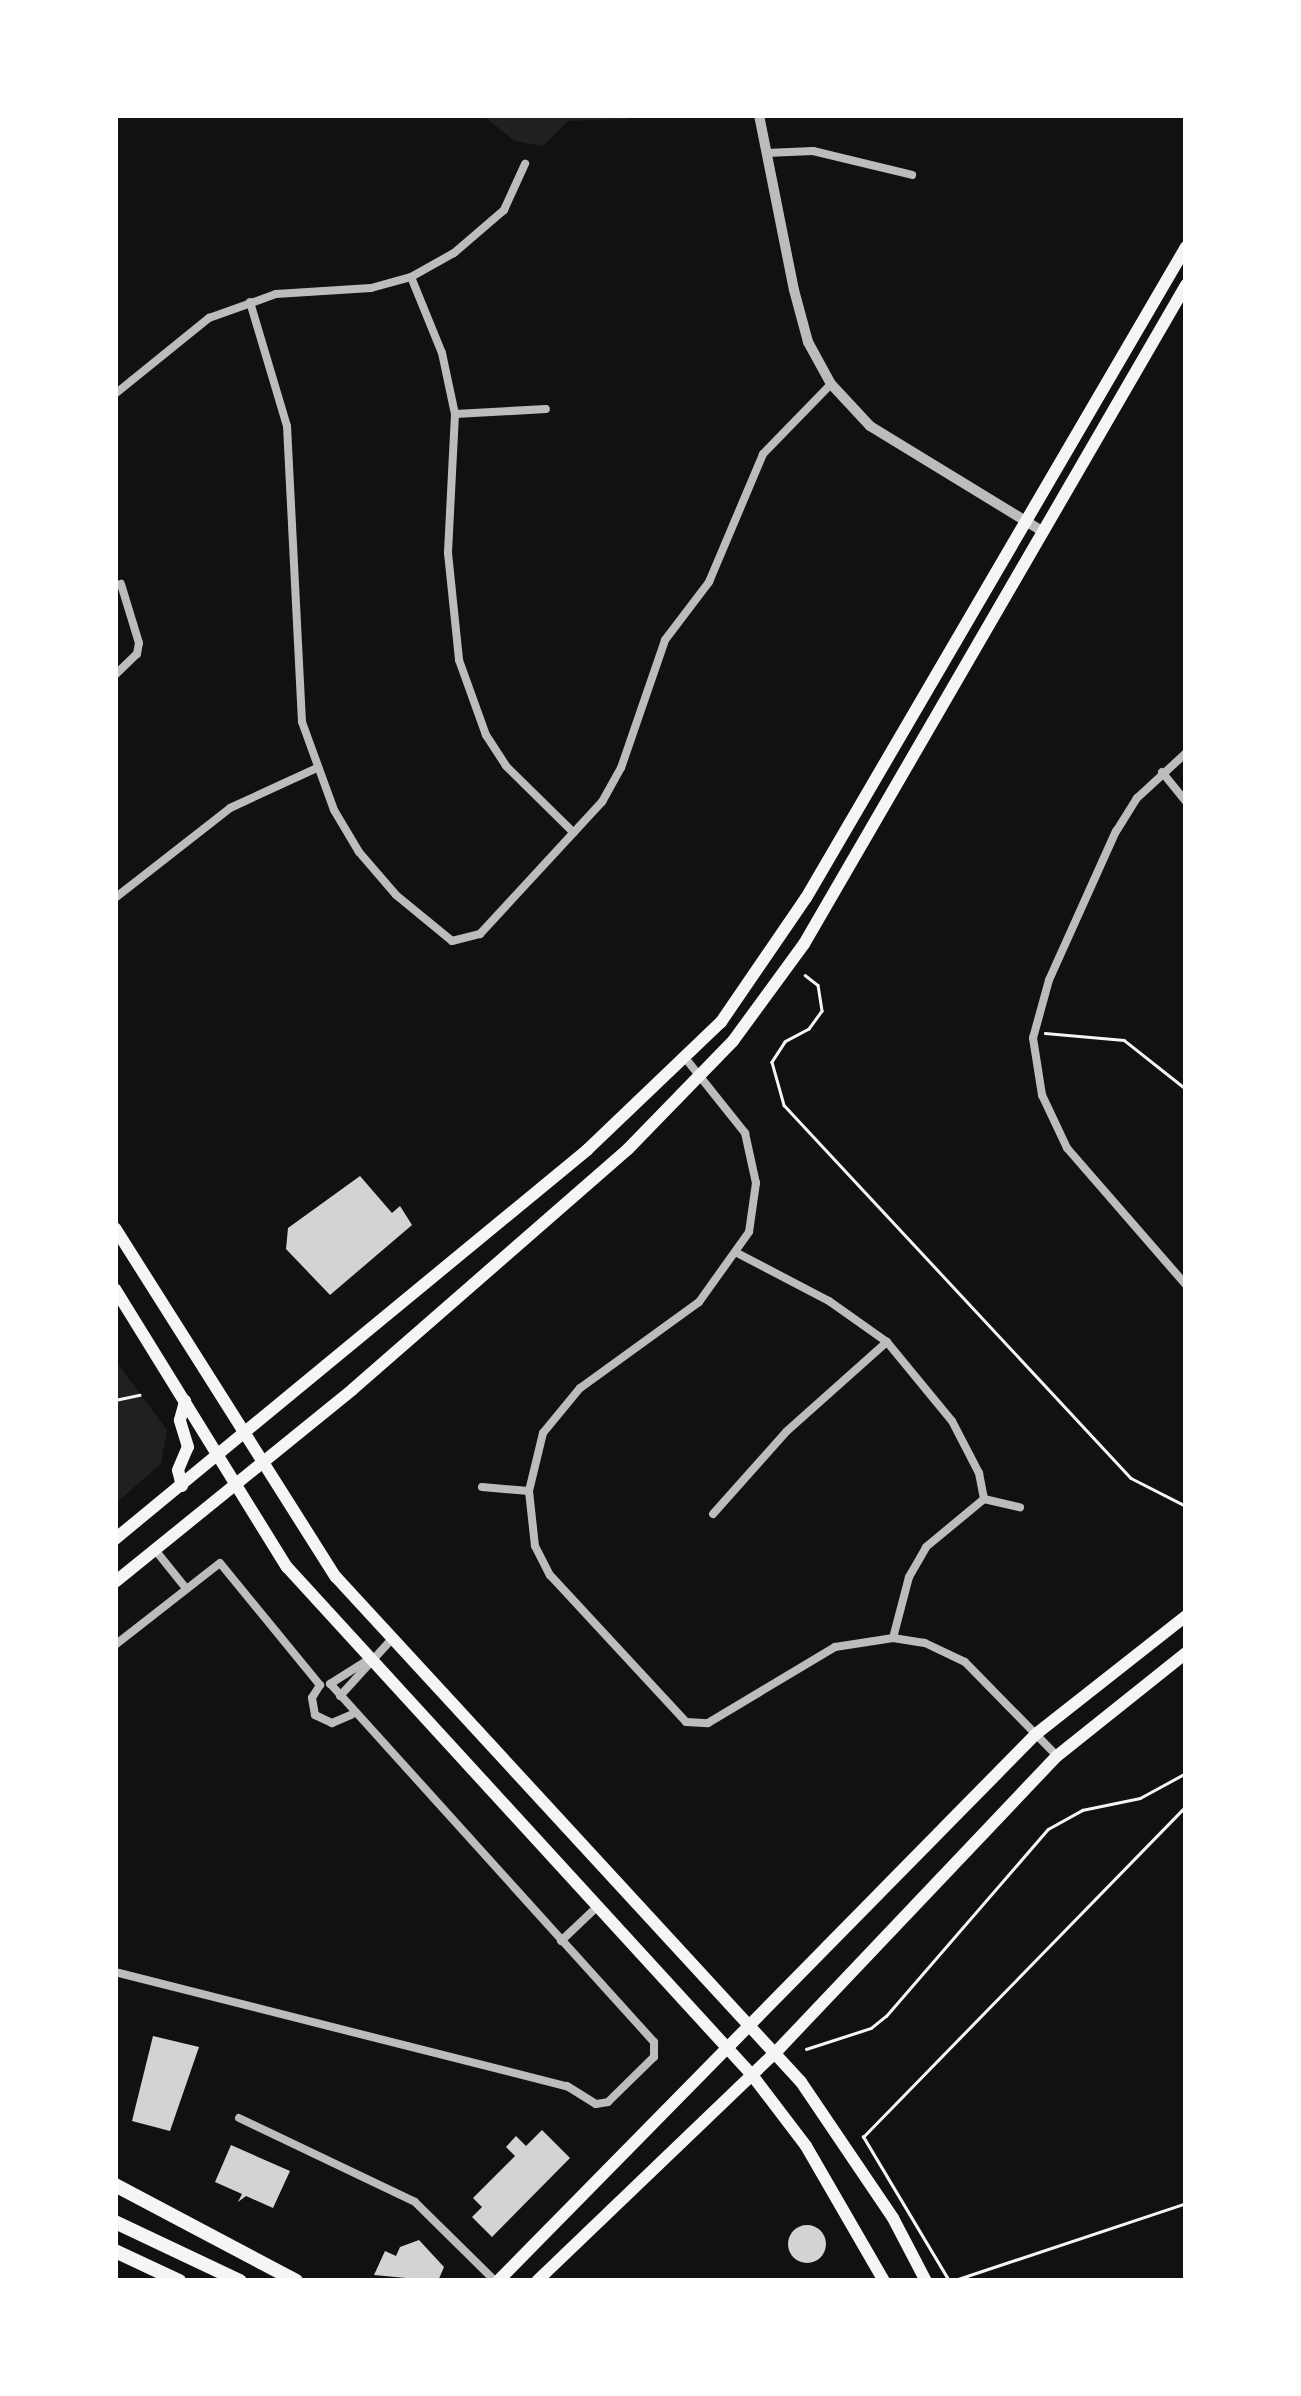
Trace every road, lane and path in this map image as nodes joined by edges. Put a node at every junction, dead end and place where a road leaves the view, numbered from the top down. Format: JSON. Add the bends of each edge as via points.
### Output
{"nodes":[{"id":1,"x":759,"y":115,"type":"edge"},
{"id":2,"x":766,"y":153,"type":"junction"},
{"id":3,"x":526,"y":164,"type":"dead end"},
{"id":4,"x":912,"y":175,"type":"dead end"},
{"id":5,"x":1186,"y":246,"type":"edge"},
{"id":6,"x":411,"y":277,"type":"junction"},
{"id":7,"x":1186,"y":286,"type":"edge"},
{"id":8,"x":250,"y":302,"type":"junction"},
{"id":9,"x":831,"y":384,"type":"junction"},
{"id":10,"x":115,"y":394,"type":"edge"},
{"id":11,"x":546,"y":408,"type":"dead end"},
{"id":12,"x":456,"y":414,"type":"junction"},
{"id":13,"x":1024,"y":520,"type":"junction"},
{"id":14,"x":1042,"y":531,"type":"junction"},
{"id":15,"x":121,"y":584,"type":"dead end"},
{"id":16,"x":115,"y":674,"type":"edge"},
{"id":17,"x":1186,"y":753,"type":"edge"},
{"id":18,"x":317,"y":768,"type":"junction"},
{"id":19,"x":1162,"y":772,"type":"junction"},
{"id":20,"x":1186,"y":802,"type":"edge"},
{"id":21,"x":574,"y":833,"type":"junction"},
{"id":22,"x":115,"y":898,"type":"edge"},
{"id":23,"x":804,"y":975,"type":"dead end"},
{"id":24,"x":1034,"y":1032,"type":"junction"},
{"id":25,"x":686,"y":1059,"type":"junction"},
{"id":26,"x":702,"y":1076,"type":"junction"},
{"id":27,"x":1186,"y":1089,"type":"edge"},
{"id":28,"x":115,"y":1228,"type":"edge"},
{"id":29,"x":739,"y":1254,"type":"junction"},
{"id":30,"x":1186,"y":1285,"type":"edge"},
{"id":31,"x":115,"y":1289,"type":"edge"},
{"id":32,"x":886,"y":1342,"type":"junction"},
{"id":33,"x":139,"y":1395,"type":"dead end"},
{"id":34,"x":115,"y":1400,"type":"edge"},
{"id":35,"x":185,"y":1401,"type":"junction"},
{"id":36,"x":242,"y":1435,"type":"junction"},
{"id":37,"x":217,"y":1456,"type":"junction"},
{"id":38,"x":261,"y":1465,"type":"junction"},
{"id":39,"x":182,"y":1486,"type":"junction"},
{"id":40,"x":235,"y":1486,"type":"junction"},
{"id":41,"x":482,"y":1487,"type":"dead end"},
{"id":42,"x":529,"y":1492,"type":"junction"},
{"id":43,"x":984,"y":1499,"type":"junction"},
{"id":44,"x":1186,"y":1506,"type":"edge"},
{"id":45,"x":1020,"y":1508,"type":"dead end"},
{"id":46,"x":713,"y":1514,"type":"dead end"},
{"id":47,"x":115,"y":1539,"type":"edge"},
{"id":48,"x":156,"y":1551,"type":"junction"},
{"id":49,"x":115,"y":1582,"type":"edge"},
{"id":50,"x":184,"y":1586,"type":"junction"},
{"id":51,"x":1186,"y":1616,"type":"edge"},
{"id":52,"x":892,"y":1638,"type":"junction"},
{"id":53,"x":390,"y":1640,"type":"junction"},
{"id":54,"x":115,"y":1645,"type":"edge"},
{"id":55,"x":1186,"y":1653,"type":"edge"},
{"id":56,"x":368,"y":1660,"type":"junction"},
{"id":57,"x":325,"y":1685,"type":"junction"},
{"id":58,"x":340,"y":1696,"type":"junction"},
{"id":59,"x":351,"y":1715,"type":"junction"},
{"id":60,"x":1036,"y":1734,"type":"junction"},
{"id":61,"x":1056,"y":1756,"type":"junction"},
{"id":62,"x":1186,"y":1773,"type":"edge"},
{"id":63,"x":1186,"y":1806,"type":"edge"},
{"id":64,"x":598,"y":1906,"type":"junction"},
{"id":65,"x":561,"y":1941,"type":"junction"},
{"id":66,"x":115,"y":1972,"type":"edge"},
{"id":67,"x":752,"y":2026,"type":"junction"},
{"id":68,"x":729,"y":2049,"type":"junction"},
{"id":69,"x":806,"y":2049,"type":"dead end"},
{"id":70,"x":775,"y":2052,"type":"junction"},
{"id":71,"x":752,"y":2075,"type":"junction"},
{"id":72,"x":240,"y":2118,"type":"dead end"},
{"id":73,"x":115,"y":2185,"type":"edge"},
{"id":74,"x":1186,"y":2204,"type":"edge"},
{"id":75,"x":115,"y":2222,"type":"edge"},
{"id":76,"x":115,"y":2250,"type":"edge"},
{"id":77,"x":179,"y":2281,"type":"edge"},
{"id":78,"x":240,"y":2281,"type":"edge"},
{"id":79,"x":296,"y":2281,"type":"edge"},
{"id":80,"x":497,"y":2281,"type":"edge"},
{"id":81,"x":536,"y":2281,"type":"edge"},
{"id":82,"x":884,"y":2281,"type":"edge"},
{"id":83,"x":926,"y":2281,"type":"edge"},
{"id":84,"x":951,"y":2281,"type":"edge"}],
"edges":[{"from":1,"to":2,"type":"street"},
{"from":2,"to":4,"type":"street","via":[[812,151]]},
{"from":2,"to":9,"type":"street","via":[[808,342]]},
{"from":3,"to":6,"type":"street","via":[[516,192],[483,233]]},
{"from":5,"to":13,"type":"main road"},
{"from":6,"to":8,"type":"street"},
{"from":6,"to":12,"type":"street","via":[[442,353]]},
{"from":7,"to":14,"type":"main road"},
{"from":8,"to":10,"type":"street","via":[[209,318]]},
{"from":8,"to":18,"type":"street","via":[[287,426],[296,677]]},
{"from":9,"to":13,"type":"street","via":[[870,426]]},
{"from":9,"to":21,"type":"street","via":[[763,454],[709,582],[665,640],[647,679],[621,768]]},
{"from":11,"to":12,"type":"street"},
{"from":12,"to":21,"type":"street","via":[[448,553],[459,660],[496,750]]},
{"from":13,"to":14,"type":"street"},
{"from":13,"to":25,"type":"main road","via":[[806,898],[752,982]]},
{"from":14,"to":26,"type":"main road","via":[[804,944]]},
{"from":15,"to":16,"type":"street","via":[[138,643],[137,654]]},
{"from":17,"to":19,"type":"street"},
{"from":18,"to":21,"type":"street","via":[[360,852],[442,935],[463,942],[480,934]]},
{"from":18,"to":22,"type":"street","via":[[230,808]]},
{"from":19,"to":20,"type":"street"},
{"from":19,"to":24,"type":"street","via":[[1116,831]]},
{"from":23,"to":44,"type":"path","via":[[818,985],[822,1011],[772,1062],[784,1104],[1131,1478]]},
{"from":24,"to":27,"type":"path","via":[[1124,1040]]},
{"from":24,"to":30,"type":"street","via":[[1035,1070],[1067,1148]]},
{"from":25,"to":26,"type":"street"},
{"from":25,"to":36,"type":"main road","via":[[587,1150]]},
{"from":26,"to":29,"type":"street","via":[[734,1112],[753,1160],[754,1211]]},
{"from":26,"to":38,"type":"main road","via":[[628,1149]]},
{"from":28,"to":36,"type":"main road"},
{"from":29,"to":32,"type":"street","via":[[830,1300]]},
{"from":29,"to":42,"type":"street","via":[[699,1302],[555,1413],[533,1460]]},
{"from":31,"to":35,"type":"main road"},
{"from":32,"to":43,"type":"street","via":[[952,1421]]},
{"from":32,"to":46,"type":"street","via":[[787,1431]]},
{"from":33,"to":34,"type":"path"},
{"from":35,"to":37,"type":"main road"},
{"from":35,"to":39,"type":"main road"},
{"from":36,"to":37,"type":"main road"},
{"from":36,"to":38,"type":"main road"},
{"from":37,"to":39,"type":"main road"},
{"from":37,"to":40,"type":"main road"},
{"from":38,"to":40,"type":"main road"},
{"from":38,"to":53,"type":"main road","via":[[336,1576]]},
{"from":39,"to":47,"type":"main road"},
{"from":40,"to":48,"type":"main road"},
{"from":40,"to":56,"type":"main road","via":[[287,1566]]},
{"from":41,"to":42,"type":"street"},
{"from":42,"to":52,"type":"street","via":[[535,1546],[550,1575],[686,1722],[708,1722],[834,1647]]},
{"from":43,"to":45,"type":"street"},
{"from":43,"to":52,"type":"street","via":[[926,1547],[909,1577]]},
{"from":48,"to":49,"type":"main road"},
{"from":48,"to":50,"type":"street"},
{"from":50,"to":54,"type":"street"},
{"from":50,"to":57,"type":"street","via":[[220,1563]]},
{"from":51,"to":60,"type":"main road"},
{"from":52,"to":60,"type":"street","via":[[965,1662]]},
{"from":53,"to":56,"type":"street"},
{"from":53,"to":67,"type":"main road"},
{"from":55,"to":61,"type":"main road"},
{"from":56,"to":57,"type":"street"},
{"from":56,"to":58,"type":"street"},
{"from":56,"to":64,"type":"main road"},
{"from":57,"to":58,"type":"street"},
{"from":57,"to":59,"type":"street","via":[[312,1698],[315,1715],[332,1722]]},
{"from":58,"to":59,"type":"street"},
{"from":59,"to":65,"type":"street"},
{"from":60,"to":61,"type":"street"},
{"from":60,"to":67,"type":"main road"},
{"from":61,"to":70,"type":"main road"},
{"from":62,"to":69,"type":"path","via":[[1140,1798],[1082,1810],[1048,1829],[886,2016],[871,2028]]},
{"from":63,"to":84,"type":"path","via":[[862,2137]]},
{"from":64,"to":65,"type":"street"},
{"from":64,"to":68,"type":"main road"},
{"from":65,"to":66,"type":"street","via":[[656,2048],[608,2102],[596,2104],[568,2086]]},
{"from":67,"to":68,"type":"main road"},
{"from":67,"to":70,"type":"main road"},
{"from":68,"to":71,"type":"main road"},
{"from":68,"to":80,"type":"main road"},
{"from":70,"to":71,"type":"main road"},
{"from":70,"to":83,"type":"main road","via":[[894,2218]]},
{"from":71,"to":81,"type":"main road"},
{"from":71,"to":82,"type":"main road","via":[[806,2146]]},
{"from":72,"to":80,"type":"street","via":[[415,2202]]},
{"from":73,"to":79,"type":"highway"},
{"from":74,"to":84,"type":"path"},
{"from":75,"to":78,"type":"highway"},
{"from":76,"to":77,"type":"highway"}]}
